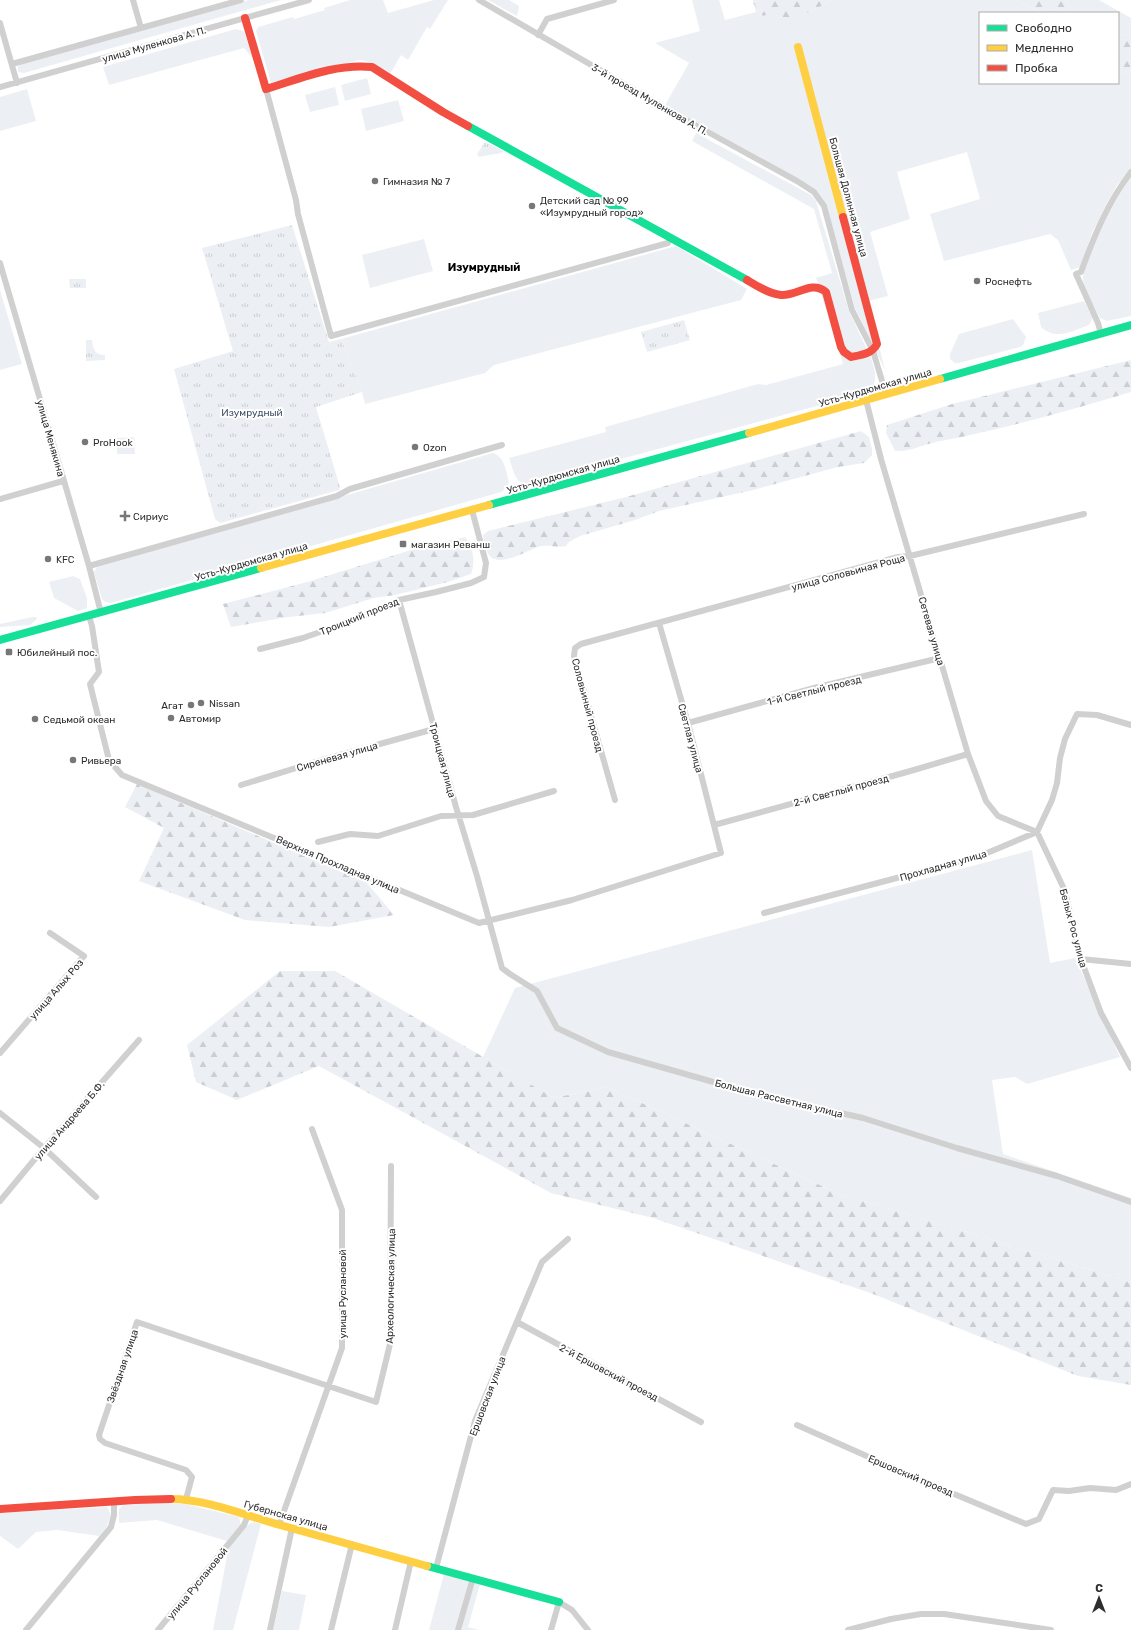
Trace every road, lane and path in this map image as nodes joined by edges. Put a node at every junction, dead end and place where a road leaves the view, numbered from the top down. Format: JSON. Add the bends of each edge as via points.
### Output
{"nodes":[{"id":1,"x":133,"y":0,"type":"edge"},
{"id":2,"x":241,"y":0,"type":"edge"},
{"id":3,"x":309,"y":0,"type":"edge"},
{"id":4,"x":479,"y":0,"type":"edge"},
{"id":5,"x":614,"y":0,"type":"edge"},
{"id":6,"x":227,"y":2,"type":"edge"},
{"id":7,"x":245,"y":18,"type":"junction"},
{"id":8,"x":0,"y":23,"type":"edge"},
{"id":9,"x":141,"y":28,"type":"junction"},
{"id":10,"x":538,"y":35,"type":"junction"},
{"id":11,"x":798,"y":47,"type":"dead end"},
{"id":12,"x":12,"y":64,"type":"junction"},
{"id":13,"x":17,"y":83,"type":"junction"},
{"id":14,"x":0,"y":87,"type":"edge"},
{"id":15,"x":266,"y":89,"type":"junction"},
{"id":16,"x":1131,"y":172,"type":"edge"},
{"id":17,"x":820,"y":199,"type":"joint"},
{"id":18,"x":670,"y":238,"type":"junction"},
{"id":19,"x":0,"y":263,"type":"edge"},
{"id":20,"x":1131,"y":325,"type":"edge"},
{"id":21,"x":1101,"y":334,"type":"junction"},
{"id":22,"x":873,"y":351,"type":"junction"},
{"id":23,"x":886,"y":394,"type":"junction"},
{"id":24,"x":866,"y":400,"type":"junction"},
{"id":25,"x":502,"y":445,"type":"dead end"},
{"id":26,"x":63,"y":481,"type":"junction"},
{"id":27,"x":0,"y":499,"type":"edge"},
{"id":28,"x":472,"y":510,"type":"junction"},
{"id":29,"x":1084,"y":514,"type":"dead end"},
{"id":30,"x":910,"y":556,"type":"junction"},
{"id":31,"x":89,"y":566,"type":"junction"},
{"id":32,"x":399,"y":600,"type":"junction"},
{"id":33,"x":101,"y":613,"type":"junction"},
{"id":34,"x":89,"y":616,"type":"junction"},
{"id":35,"x":659,"y":623,"type":"junction"},
{"id":36,"x":0,"y":640,"type":"edge"},
{"id":37,"x":260,"y":649,"type":"dead end"},
{"id":38,"x":940,"y":658,"type":"junction"},
{"id":39,"x":688,"y":723,"type":"junction"},
{"id":40,"x":1131,"y":725,"type":"edge"},
{"id":41,"x":434,"y":729,"type":"junction"},
{"id":42,"x":968,"y":754,"type":"junction"},
{"id":43,"x":241,"y":784,"type":"dead end"},
{"id":44,"x":554,"y":791,"type":"dead end"},
{"id":45,"x":615,"y":800,"type":"dead end"},
{"id":46,"x":458,"y":815,"type":"junction"},
{"id":47,"x":714,"y":825,"type":"junction"},
{"id":48,"x":1037,"y":832,"type":"junction"},
{"id":49,"x":318,"y":842,"type":"dead end"},
{"id":50,"x":721,"y":853,"type":"joint"},
{"id":51,"x":764,"y":914,"type":"dead end"},
{"id":52,"x":490,"y":920,"type":"junction"},
{"id":53,"x":50,"y":933,"type":"dead end"},
{"id":54,"x":1081,"y":959,"type":"junction"},
{"id":55,"x":1131,"y":964,"type":"edge"},
{"id":56,"x":139,"y":1040,"type":"dead end"},
{"id":57,"x":0,"y":1053,"type":"edge"},
{"id":58,"x":1131,"y":1068,"type":"edge"},
{"id":59,"x":0,"y":1113,"type":"edge"},
{"id":60,"x":312,"y":1129,"type":"dead end"},
{"id":61,"x":44,"y":1148,"type":"junction"},
{"id":62,"x":391,"y":1166,"type":"dead end"},
{"id":63,"x":96,"y":1197,"type":"dead end"},
{"id":64,"x":0,"y":1201,"type":"edge"},
{"id":65,"x":1131,"y":1202,"type":"edge"},
{"id":66,"x":568,"y":1238,"type":"dead end"},
{"id":67,"x":517,"y":1322,"type":"junction"},
{"id":68,"x":329,"y":1386,"type":"junction"},
{"id":69,"x":702,"y":1422,"type":"dead end"},
{"id":70,"x":798,"y":1425,"type":"dead end"},
{"id":71,"x":1131,"y":1484,"type":"edge"},
{"id":72,"x":186,"y":1500,"type":"junction"},
{"id":73,"x":114,"y":1502,"type":"junction"},
{"id":74,"x":0,"y":1510,"type":"edge"},
{"id":75,"x":248,"y":1515,"type":"junction"},
{"id":76,"x":279,"y":1525,"type":"junction"},
{"id":77,"x":292,"y":1528,"type":"junction"},
{"id":78,"x":352,"y":1544,"type":"junction"},
{"id":79,"x":411,"y":1561,"type":"junction"},
{"id":80,"x":436,"y":1568,"type":"junction"},
{"id":81,"x":473,"y":1578,"type":"junction"},
{"id":82,"x":559,"y":1602,"type":"junction"},
{"id":83,"x":26,"y":1630,"type":"edge"},
{"id":84,"x":158,"y":1630,"type":"edge"},
{"id":85,"x":270,"y":1630,"type":"edge"},
{"id":86,"x":331,"y":1630,"type":"edge"},
{"id":87,"x":395,"y":1630,"type":"edge"},
{"id":88,"x":458,"y":1630,"type":"edge"},
{"id":89,"x":551,"y":1630,"type":"edge"},
{"id":90,"x":588,"y":1630,"type":"edge"},
{"id":91,"x":848,"y":1630,"type":"edge"},
{"id":92,"x":1051,"y":1630,"type":"edge"}],
"edges":[{"from":1,"to":9,"type":"street"},
{"from":2,"to":6,"type":"street"},
{"from":3,"to":7,"type":"street","name":"улица Муленкова А. П."},
{"from":4,"to":10,"type":"street","name":"3-й проезд Муленкова А. П."},
{"from":5,"to":10,"type":"street","via":[[547,19]]},
{"from":6,"to":9,"type":"street"},
{"from":7,"to":13,"type":"street","name":"улица Муленкова А. П."},
{"from":7,"to":15,"type":"street"},
{"from":8,"to":12,"type":"street"},
{"from":9,"to":12,"type":"street"},
{"from":10,"to":17,"type":"street","name":"3-й проезд Муленкова А. П.","via":[[797,181]]},
{"from":11,"to":22,"type":"street","name":"Большая Долинная улица","via":[[877,344]]},
{"from":12,"to":13,"type":"street"},
{"from":13,"to":14,"type":"street","name":"улица Муленкова А. П."},
{"from":15,"to":18,"type":"street","via":[[349,67],[372,67],[443,112]]},
{"from":15,"to":18,"type":"street","via":[[331,336],[668,243]]},
{"from":16,"to":21,"type":"street","via":[[1119,188],[1095,234],[1081,272],[1076,274]]},
{"from":17,"to":22,"type":"street","name":"Большая Долинная улица","via":[[852,310]]},
{"from":18,"to":22,"type":"street","via":[[771,293],[786,295],[815,286],[822,287],[826,292],[844,352],[851,357]]},
{"from":19,"to":26,"type":"street","name":"улица Менякина"},
{"from":20,"to":21,"type":"street","name":"Усть-Курдюмская улица"},
{"from":21,"to":23,"type":"street","name":"Усть-Курдюмская улица"},
{"from":22,"to":23,"type":"street","name":"Большая Долинная улица"},
{"from":23,"to":24,"type":"street","name":"Усть-Курдюмская улица"},
{"from":24,"to":28,"type":"street","name":"Усть-Курдюмская улица"},
{"from":24,"to":30,"type":"street","name":"Сетевая улица","via":[[880,459]]},
{"from":25,"to":31,"type":"street","via":[[330,498]]},
{"from":26,"to":27,"type":"street"},
{"from":26,"to":31,"type":"street","name":"улица Менякина"},
{"from":28,"to":32,"type":"street","name":"Троицкий проезд","via":[[486,563],[484,577],[471,583]]},
{"from":28,"to":33,"type":"street","name":"Усть-Курдюмская улица"},
{"from":29,"to":30,"type":"street","name":"улица Соловьиная Роща"},
{"from":30,"to":35,"type":"street","name":"улица Соловьиная Роща","via":[[898,557]]},
{"from":30,"to":38,"type":"street","name":"Сетевая улица"},
{"from":31,"to":33,"type":"street","name":"улица Менякина"},
{"from":32,"to":37,"type":"street","name":"Троицкий проезд","via":[[303,638]]},
{"from":32,"to":41,"type":"street","name":"Троицкая улица"},
{"from":33,"to":34,"type":"street","name":"Усть-Курдюмская улица"},
{"from":34,"to":36,"type":"street","name":"Усть-Курдюмская улица"},
{"from":34,"to":52,"type":"street","name":"Верхняя Прохладная улица","via":[[99,672],[90,684],[109,760],[122,775],[479,923]]},
{"from":35,"to":39,"type":"street","name":"Светлая улица"},
{"from":35,"to":45,"type":"street","name":"Соловьиный проезд","via":[[575,648],[574,656]]},
{"from":38,"to":39,"type":"street","name":"1-й Светлый проезд","via":[[814,688]]},
{"from":38,"to":42,"type":"street","name":"Сетевая улица"},
{"from":39,"to":47,"type":"street","name":"Светлая улица"},
{"from":40,"to":48,"type":"street","via":[[1098,715],[1076,714],[1065,739],[1052,800]]},
{"from":41,"to":43,"type":"street","name":"Сиреневая улица"},
{"from":41,"to":46,"type":"street","name":"Троицкая улица"},
{"from":42,"to":47,"type":"street","name":"2-й Светлый проезд"},
{"from":42,"to":48,"type":"street","name":"Сетевая улица","via":[[986,801],[998,816]]},
{"from":44,"to":46,"type":"street","via":[[472,815]]},
{"from":46,"to":49,"type":"street","via":[[441,816],[378,836],[350,834]]},
{"from":46,"to":52,"type":"street","name":"Троицкая улица"},
{"from":47,"to":50,"type":"street","name":"Светлая улица"},
{"from":48,"to":51,"type":"street","name":"Прохладная улица","via":[[980,856]]},
{"from":48,"to":54,"type":"street","name":"Белых Рос улица","via":[[1065,891]]},
{"from":50,"to":52,"type":"street","name":"Верхняя Прохладная улица","via":[[572,900]]},
{"from":52,"to":65,"type":"street","name":"Большая Рассветная улица","via":[[502,968],[538,991],[557,1028],[608,1052],[759,1095],[863,1118],[1057,1176]]},
{"from":53,"to":57,"type":"street","name":"улица Алых Роз","via":[[84,956]]},
{"from":54,"to":55,"type":"street"},
{"from":54,"to":58,"type":"street","name":"Белых Рос улица","via":[[1101,1013]]},
{"from":56,"to":61,"type":"street","name":"улица Андреева Б.Ф."},
{"from":59,"to":61,"type":"street"},
{"from":60,"to":68,"type":"street","name":"улица Руслановой","via":[[342,1210],[342,1348]]},
{"from":61,"to":63,"type":"street"},
{"from":61,"to":64,"type":"street","name":"улица Андреева Б.Ф."},
{"from":62,"to":68,"type":"street","name":"Археологическая улица","via":[[390,1344],[376,1402]]},
{"from":66,"to":67,"type":"street","name":"Ершовская улица","via":[[542,1262]]},
{"from":67,"to":69,"type":"street","name":"2-й Ершовский проезд"},
{"from":67,"to":80,"type":"street","name":"Ершовская улица","via":[[475,1421]]},
{"from":68,"to":72,"type":"street","name":"Звёздная улица","via":[[137,1322],[99,1435],[100,1439],[186,1470],[192,1476]]},
{"from":68,"to":76,"type":"street","name":"улица Руслановой"},
{"from":70,"to":71,"type":"street","name":"Ершовский проезд","via":[[1026,1524],[1039,1519],[1053,1490],[1116,1490]]},
{"from":72,"to":73,"type":"street","name":"Губернская улица"},
{"from":72,"to":75,"type":"street","name":"Губернская улица"},
{"from":73,"to":74,"type":"street","name":"Губернская улица"},
{"from":73,"to":83,"type":"street","via":[[111,1527]]},
{"from":75,"to":76,"type":"street","name":"Губернская улица"},
{"from":75,"to":84,"type":"street","name":"улица Руслановой","via":[[244,1525]]},
{"from":76,"to":77,"type":"street","name":"Губернская улица"},
{"from":77,"to":78,"type":"street","name":"Губернская улица"},
{"from":77,"to":85,"type":"street"},
{"from":78,"to":79,"type":"street","name":"Губернская улица"},
{"from":78,"to":86,"type":"street"},
{"from":79,"to":80,"type":"street","name":"Губернская улица"},
{"from":79,"to":87,"type":"street"},
{"from":80,"to":81,"type":"street","name":"Губернская улица"},
{"from":81,"to":82,"type":"street","name":"Губернская улица"},
{"from":81,"to":88,"type":"street"},
{"from":82,"to":89,"type":"street"},
{"from":82,"to":90,"type":"street","via":[[572,1610]]},
{"from":91,"to":92,"type":"street","via":[[921,1614],[944,1614]]}]}
